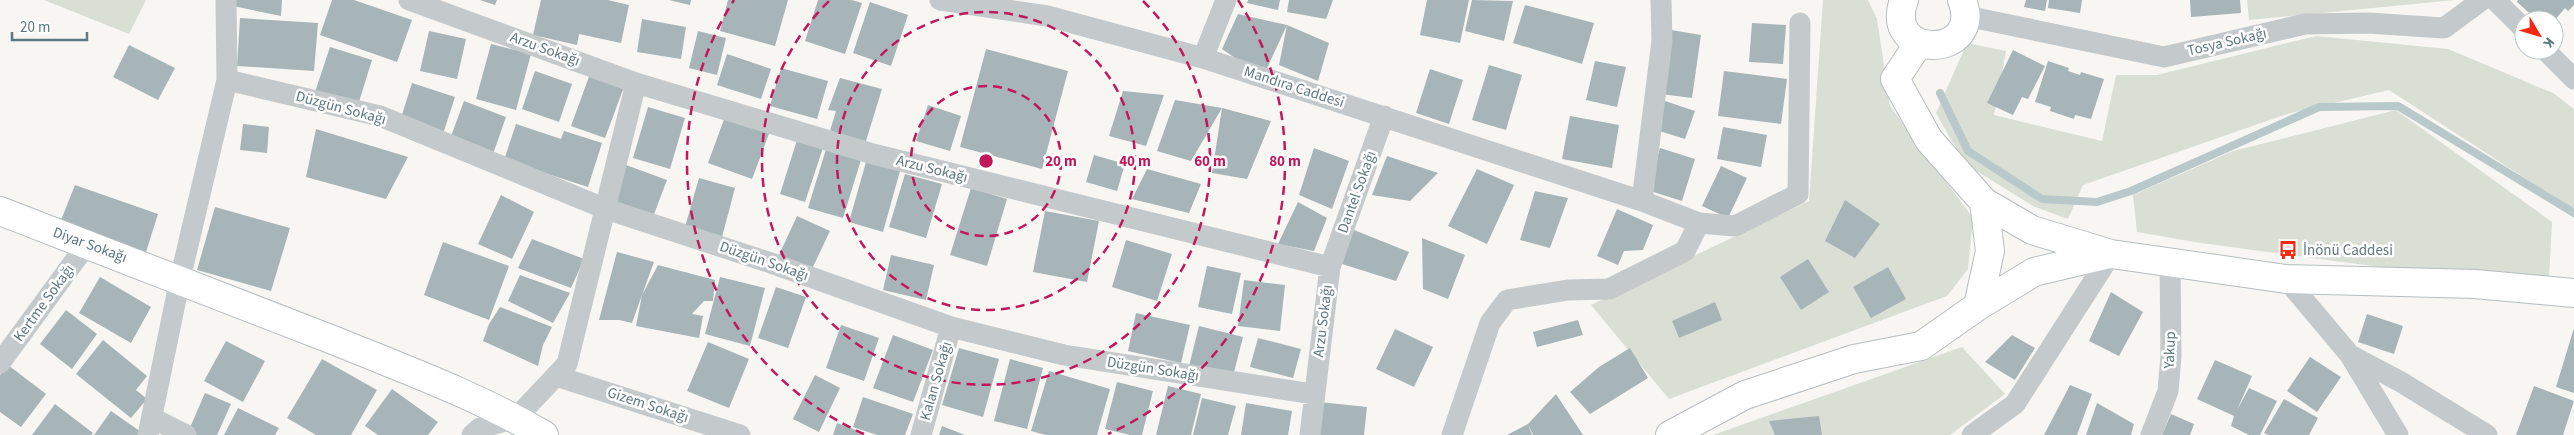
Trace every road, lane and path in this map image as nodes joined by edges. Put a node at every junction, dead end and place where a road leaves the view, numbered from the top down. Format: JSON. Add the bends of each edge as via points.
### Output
{"nodes":[{"id":1,"x":226,"y":0,"type":"edge"},
{"id":2,"x":409,"y":0,"type":"edge"},
{"id":3,"x":940,"y":0,"type":"edge"},
{"id":4,"x":1226,"y":0,"type":"edge"},
{"id":5,"x":1661,"y":0,"type":"edge"},
{"id":6,"x":1904,"y":0,"type":"edge"},
{"id":7,"x":2482,"y":0,"type":"edge"},
{"id":8,"x":2495,"y":0,"type":"edge"},
{"id":9,"x":1049,"y":8,"type":"edge"},
{"id":10,"x":1964,"y":8,"type":"edge"},
{"id":11,"x":2514,"y":19,"type":"edge"},
{"id":12,"x":1800,"y":23,"type":"dead end"},
{"id":13,"x":1919,"y":44,"type":"junction"},
{"id":14,"x":1203,"y":58,"type":"junction"},
{"id":15,"x":2555,"y":60,"type":"edge"},
{"id":16,"x":2574,"y":79,"type":"edge"},
{"id":17,"x":227,"y":80,"type":"junction"},
{"id":18,"x":636,"y":83,"type":"junction"},
{"id":19,"x":1384,"y":116,"type":"junction"},
{"id":20,"x":1642,"y":201,"type":"junction"},
{"id":21,"x":1984,"y":202,"type":"junction"},
{"id":22,"x":606,"y":209,"type":"junction"},
{"id":23,"x":0,"y":212,"type":"edge"},
{"id":24,"x":1699,"y":223,"type":"junction"},
{"id":25,"x":2032,"y":230,"type":"junction"},
{"id":26,"x":87,"y":244,"type":"junction"},
{"id":27,"x":1990,"y":251,"type":"junction"},
{"id":28,"x":2111,"y":254,"type":"junction"},
{"id":29,"x":2170,"y":262,"type":"junction"},
{"id":30,"x":1330,"y":267,"type":"junction"},
{"id":31,"x":2034,"y":272,"type":"junction"},
{"id":32,"x":180,"y":279,"type":"junction"},
{"id":33,"x":2286,"y":279,"type":"junction"},
{"id":34,"x":2574,"y":293,"type":"edge"},
{"id":35,"x":1978,"y":306,"type":"junction"},
{"id":36,"x":952,"y":327,"type":"junction"},
{"id":37,"x":2350,"y":355,"type":"junction"},
{"id":38,"x":0,"y":363,"type":"edge"},
{"id":39,"x":556,"y":376,"type":"junction"},
{"id":40,"x":1313,"y":394,"type":"junction"},
{"id":41,"x":516,"y":418,"type":"junction"},
{"id":42,"x":150,"y":426,"type":"edge"},
{"id":43,"x":1985,"y":432,"type":"edge"},
{"id":44,"x":479,"y":433,"type":"edge"},
{"id":45,"x":186,"y":435,"type":"edge"},
{"id":46,"x":544,"y":435,"type":"edge"},
{"id":47,"x":740,"y":435,"type":"edge"},
{"id":48,"x":921,"y":435,"type":"edge"},
{"id":49,"x":1310,"y":435,"type":"edge"},
{"id":50,"x":1452,"y":435,"type":"edge"},
{"id":51,"x":1670,"y":435,"type":"edge"},
{"id":52,"x":2151,"y":435,"type":"edge"},
{"id":53,"x":2398,"y":435,"type":"edge"},
{"id":54,"x":2487,"y":435,"type":"edge"}],
"edges":[{"from":1,"to":17,"type":"street"},
{"from":2,"to":18,"type":"street","name":"Arzu Sokağı"},
{"from":3,"to":9,"type":"street","name":"Mandıra Caddesi"},
{"from":4,"to":14,"type":"street"},
{"from":5,"to":20,"type":"street","via":[[1662,41]]},
{"from":6,"to":13,"type":"street","via":[[1901,19],[1904,29]]},
{"from":7,"to":10,"type":"street","name":"Tosya Sokağı","via":[[2444,28],[2368,23],[2305,24],[2164,57]]},
{"from":8,"to":11,"type":"street"},
{"from":9,"to":14,"type":"street","name":"Mandıra Caddesi"},
{"from":10,"to":13,"type":"street","via":[[1958,35],[1950,42],[1940,46]]},
{"from":12,"to":24,"type":"street","name":"Mandıra Caddesi","via":[[1798,194],[1735,226]]},
{"from":13,"to":21,"type":"street","via":[[1895,79],[1929,140]]},
{"from":14,"to":19,"type":"street","name":"Mandıra Caddesi"},
{"from":15,"to":16,"type":"street"},
{"from":17,"to":22,"type":"street","name":"Düzgün Sokağı","via":[[380,116]]},
{"from":17,"to":32,"type":"street"},
{"from":18,"to":22,"type":"street"},
{"from":18,"to":30,"type":"street","name":"Arzu Sokağı","via":[[873,154]]},
{"from":19,"to":20,"type":"street","name":"Mandıra Caddesi"},
{"from":19,"to":30,"type":"street","name":"Dantel Sokağı"},
{"from":20,"to":24,"type":"street","name":"Mandıra Caddesi"},
{"from":21,"to":25,"type":"street"},
{"from":21,"to":27,"type":"street"},
{"from":22,"to":36,"type":"street","name":"Düzgün Sokağı"},
{"from":22,"to":39,"type":"street","via":[[567,364]]},
{"from":23,"to":26,"type":"street","name":"Diyar Sokağı"},
{"from":24,"to":50,"type":"street","via":[[1684,251],[1609,289],[1568,290],[1508,300],[1490,323]]},
{"from":25,"to":27,"type":"street"},
{"from":25,"to":28,"type":"street"},
{"from":25,"to":31,"type":"street"},
{"from":26,"to":32,"type":"street","name":"Diyar Sokağı"},
{"from":26,"to":38,"type":"street","name":"Kertme Sokağı"},
{"from":27,"to":35,"type":"street"},
{"from":28,"to":29,"type":"street"},
{"from":28,"to":31,"type":"street"},
{"from":28,"to":43,"type":"street","via":[[2015,404]]},
{"from":29,"to":33,"type":"street"},
{"from":29,"to":52,"type":"street","name":"Yakup","via":[[2171,356],[2168,382]]},
{"from":30,"to":40,"type":"street","name":"Arzu Sokağı"},
{"from":31,"to":35,"type":"street"},
{"from":32,"to":41,"type":"street","name":"Diyar Sokağı","via":[[409,371]]},
{"from":32,"to":42,"type":"street"},
{"from":33,"to":34,"type":"street","via":[[2475,284]]},
{"from":33,"to":37,"type":"street"},
{"from":35,"to":51,"type":"street","via":[[1921,346],[1854,359],[1746,395]]},
{"from":36,"to":40,"type":"street","name":"Düzgün Sokağı","via":[[1064,355]]},
{"from":36,"to":48,"type":"street","name":"Kalan Sokağı"},
{"from":37,"to":53,"type":"street"},
{"from":37,"to":54,"type":"street"},
{"from":39,"to":41,"type":"street"},
{"from":39,"to":47,"type":"street","name":"Gizem Sokağı"},
{"from":40,"to":49,"type":"street","name":"Arzu Sokağı"},
{"from":41,"to":44,"type":"street"},
{"from":41,"to":46,"type":"street","name":"Diyar Sokağı"},
{"from":42,"to":45,"type":"street"}]}
